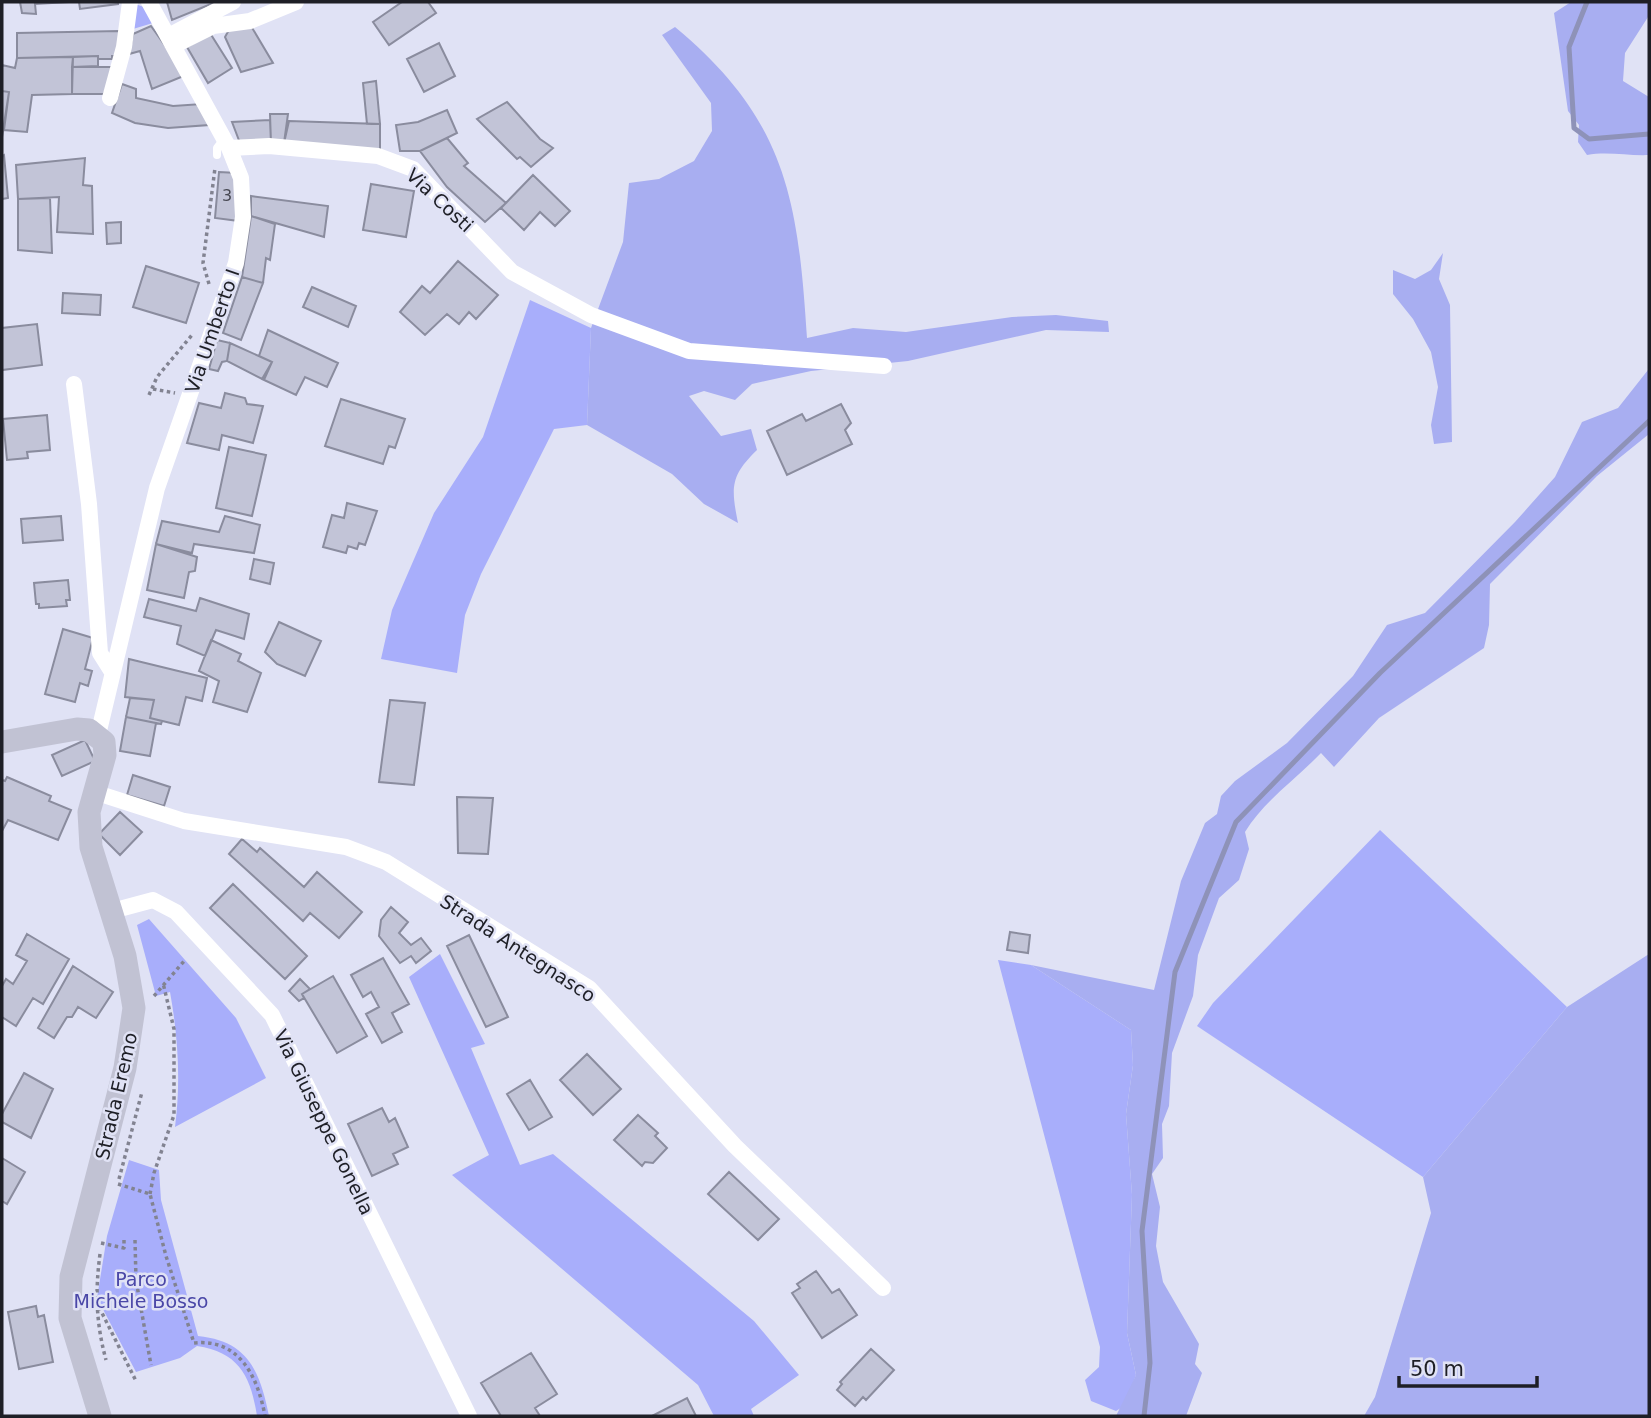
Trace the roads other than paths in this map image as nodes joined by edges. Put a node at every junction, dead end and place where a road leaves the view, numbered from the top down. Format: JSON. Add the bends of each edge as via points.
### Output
{"nodes":[{"id":1,"x":130,"y":2,"type":"edge"},
{"id":2,"x":149,"y":2,"type":"edge"},
{"id":3,"x":233,"y":2,"type":"edge"},
{"id":4,"x":296,"y":2,"type":"edge"},
{"id":5,"x":170,"y":40,"type":"junction"},
{"id":6,"x":110,"y":98,"type":"dead end"},
{"id":7,"x":223,"y":148,"type":"junction"},
{"id":8,"x":884,"y":366,"type":"dead end"},
{"id":9,"x":74,"y":384,"type":"dead end"},
{"id":10,"x":112,"y":672,"type":"junction"},
{"id":11,"x":98,"y":735,"type":"junction"},
{"id":12,"x":2,"y":742,"type":"edge"},
{"id":13,"x":94,"y":792,"type":"junction"},
{"id":14,"x":112,"y":911,"type":"junction"},
{"id":15,"x":883,"y":1288,"type":"dead end"},
{"id":16,"x":100,"y":1416,"type":"edge"},
{"id":17,"x":469,"y":1416,"type":"edge"}],
"edges":[{"from":1,"to":6,"type":"street"},
{"from":2,"to":5,"type":"street","name":"Via Umberto I"},
{"from":3,"to":5,"type":"street","via":[[174,33]]},
{"from":4,"to":5,"type":"street","via":[[250,21],[213,26],[179,43]]},
{"from":5,"to":7,"type":"street","name":"Via Umberto I"},
{"from":7,"to":8,"type":"street","name":"Via Costi","via":[[269,146],[378,156],[413,169],[512,272],[591,315],[689,351]]},
{"from":7,"to":10,"type":"street","name":"Via Umberto I","via":[[241,178],[243,217],[236,263],[157,488]]},
{"from":9,"to":10,"type":"street","via":[[100,653]]},
{"from":10,"to":11,"type":"street","name":"Via Umberto I"},
{"from":11,"to":12,"type":"main road","via":[[77,729]]},
{"from":11,"to":13,"type":"main road","name":"Strada Eremo","via":[[104,742],[104,755]]},
{"from":13,"to":14,"type":"main road","name":"Strada Eremo","via":[[89,812],[91,847]]},
{"from":13,"to":15,"type":"street","name":"Strada Antegnasco","via":[[184,821],[346,847],[376,859],[589,988],[735,1146]]},
{"from":14,"to":16,"type":"main road","name":"Strada Eremo","via":[[134,1008],[125,1069],[71,1277],[70,1318]]},
{"from":14,"to":17,"type":"street","name":"Via Giuseppe Gonella","via":[[153,900],[176,912],[272,1015]]}]}
